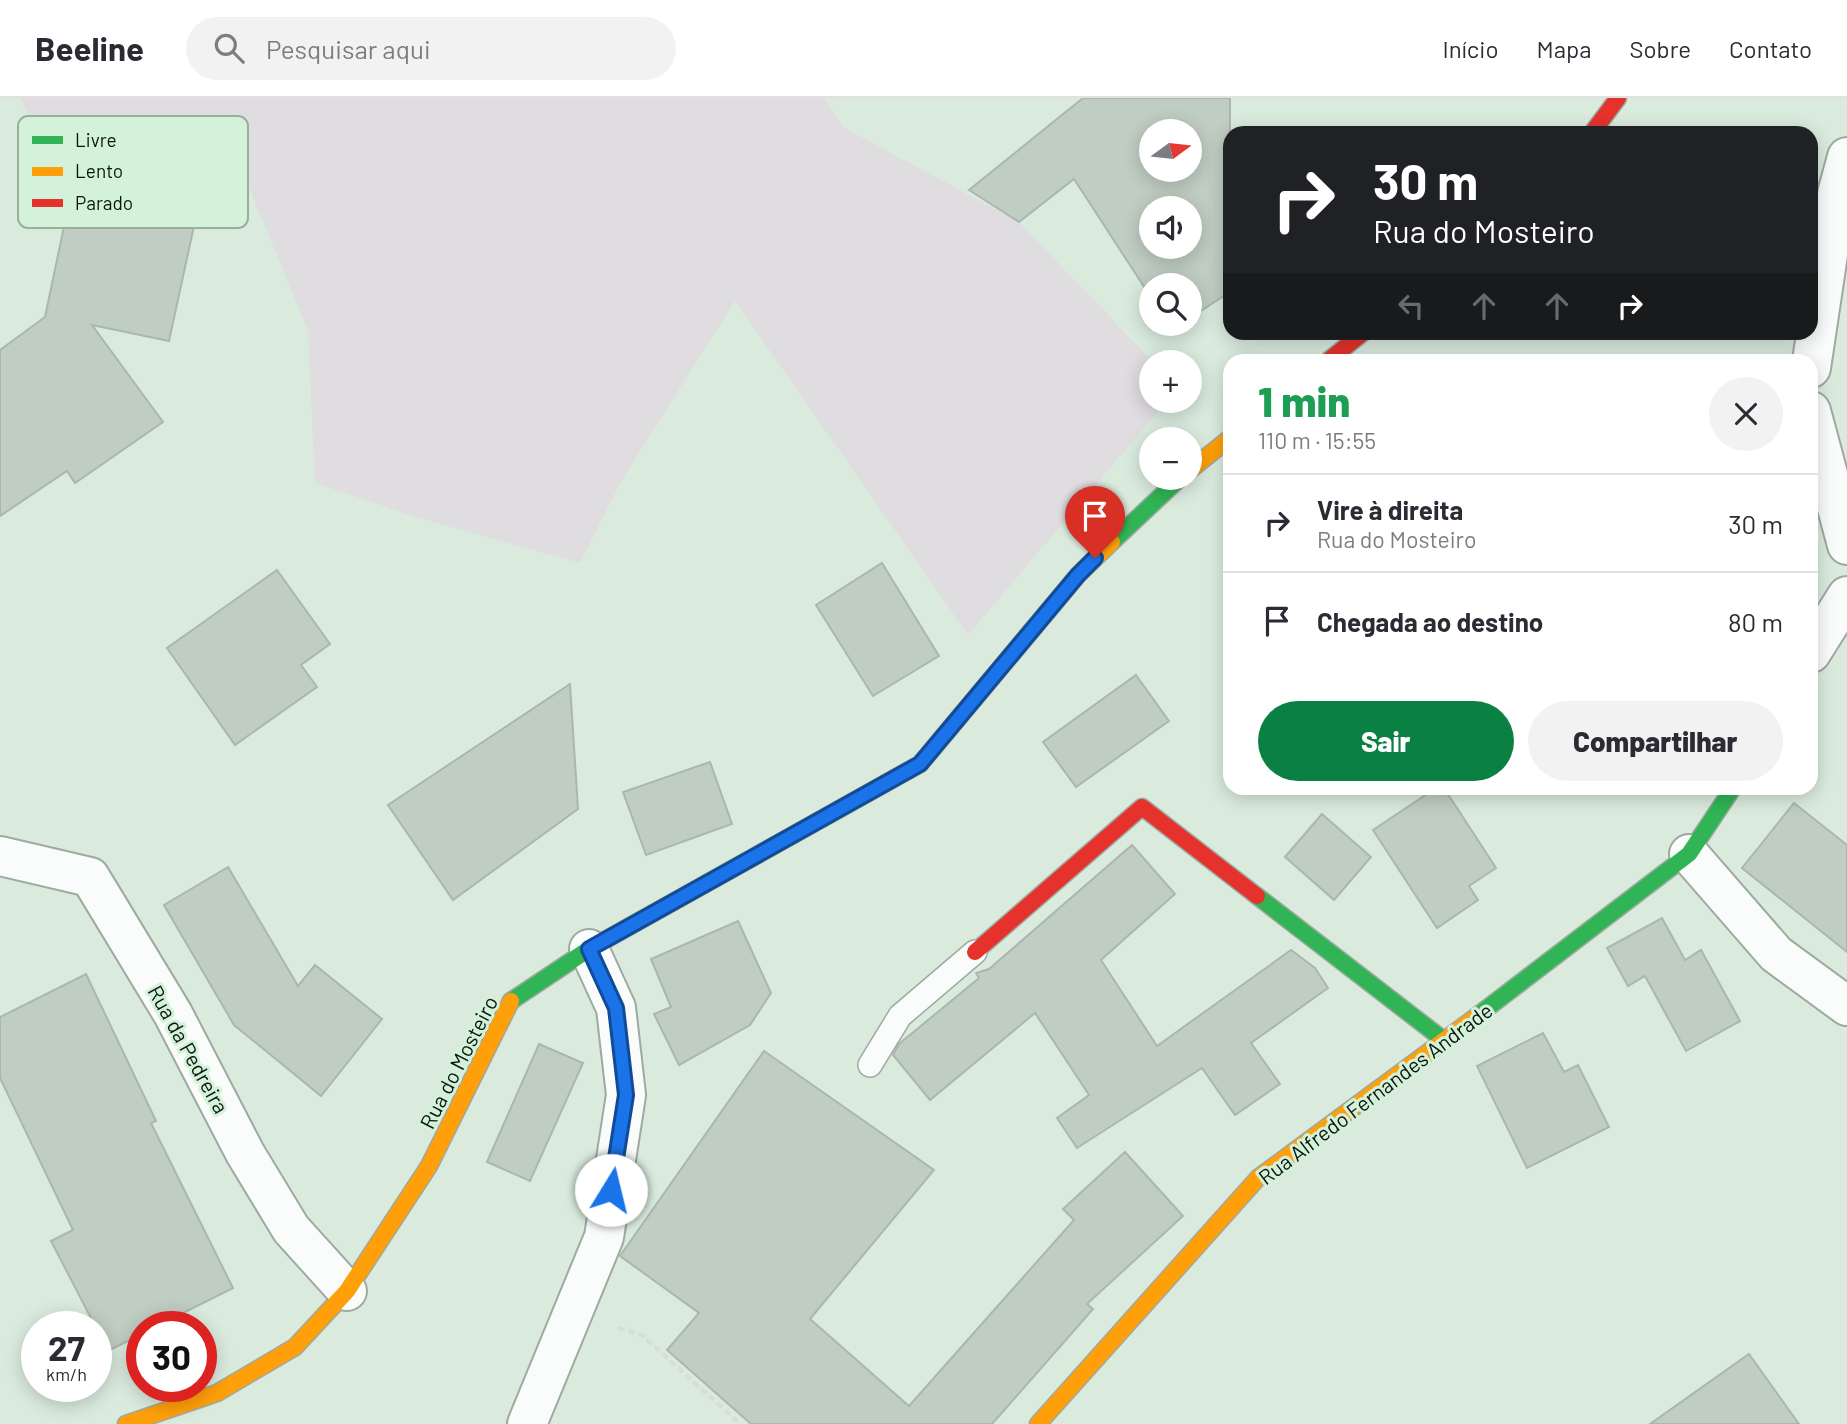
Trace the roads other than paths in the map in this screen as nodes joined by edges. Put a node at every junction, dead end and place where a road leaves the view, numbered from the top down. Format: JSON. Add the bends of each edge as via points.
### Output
{"nodes":[{"id":1,"x":1618,"y":98,"type":"edge"},
{"id":2,"x":1597,"y":126,"type":"edge"},
{"id":3,"x":1847,"y":157,"type":"edge"},
{"id":4,"x":1818,"y":323,"type":"edge"},
{"id":5,"x":1354,"y":340,"type":"edge"},
{"id":6,"x":1336,"y":354,"type":"edge"},
{"id":7,"x":1818,"y":437,"type":"edge"},
{"id":8,"x":1223,"y":444,"type":"edge"},
{"id":9,"x":1202,"y":460,"type":"edge"},
{"id":10,"x":1167,"y":490,"type":"edge"},
{"id":11,"x":1847,"y":545,"type":"edge"},
{"id":12,"x":1847,"y":596,"type":"edge"},
{"id":13,"x":1818,"y":642,"type":"edge"},
{"id":14,"x":1728,"y":795,"type":"edge"},
{"id":15,"x":1689,"y":854,"type":"junction"},
{"id":16,"x":0,"y":856,"type":"edge"},
{"id":17,"x":589,"y":949,"type":"junction"},
{"id":18,"x":975,"y":952,"type":"joint"},
{"id":19,"x":1847,"y":1006,"type":"edge"},
{"id":20,"x":1445,"y":1041,"type":"junction"},
{"id":21,"x":870,"y":1065,"type":"dead end"},
{"id":22,"x":347,"y":1291,"type":"junction"},
{"id":23,"x":126,"y":1424,"type":"edge"},
{"id":24,"x":527,"y":1424,"type":"edge"},
{"id":25,"x":1038,"y":1424,"type":"edge"}],
"edges":[{"from":1,"to":2,"type":"main road"},
{"from":3,"to":4,"type":"street"},
{"from":5,"to":6,"type":"main road"},
{"from":7,"to":11,"type":"street"},
{"from":8,"to":9,"type":"main road"},
{"from":10,"to":17,"type":"main road","name":"Rua do Mosteiro","via":[[1078,575],[920,764]]},
{"from":12,"to":13,"type":"street"},
{"from":14,"to":15,"type":"main road","name":"Rua Alfredo Fernandes Andrade"},
{"from":15,"to":19,"type":"street","via":[[1776,954]]},
{"from":15,"to":20,"type":"main road","name":"Rua Alfredo Fernandes Andrade"},
{"from":16,"to":22,"type":"street","name":"Rua da Pedreira","via":[[90,877],[173,1014],[245,1153],[291,1229]]},
{"from":17,"to":22,"type":"main road","name":"Rua do Mosteiro","via":[[511,1001],[429,1166]]},
{"from":17,"to":24,"type":"street","via":[[616,1008],[626,1095],[604,1237]]},
{"from":18,"to":20,"type":"main road","via":[[1142,807]]},
{"from":18,"to":21,"type":"lane","via":[[900,1016]]},
{"from":20,"to":25,"type":"main road","name":"Rua Alfredo Fernandes Andrade","via":[[1258,1178]]},
{"from":22,"to":23,"type":"main road","name":"Rua do Mosteiro","via":[[295,1347],[217,1393]]}]}
